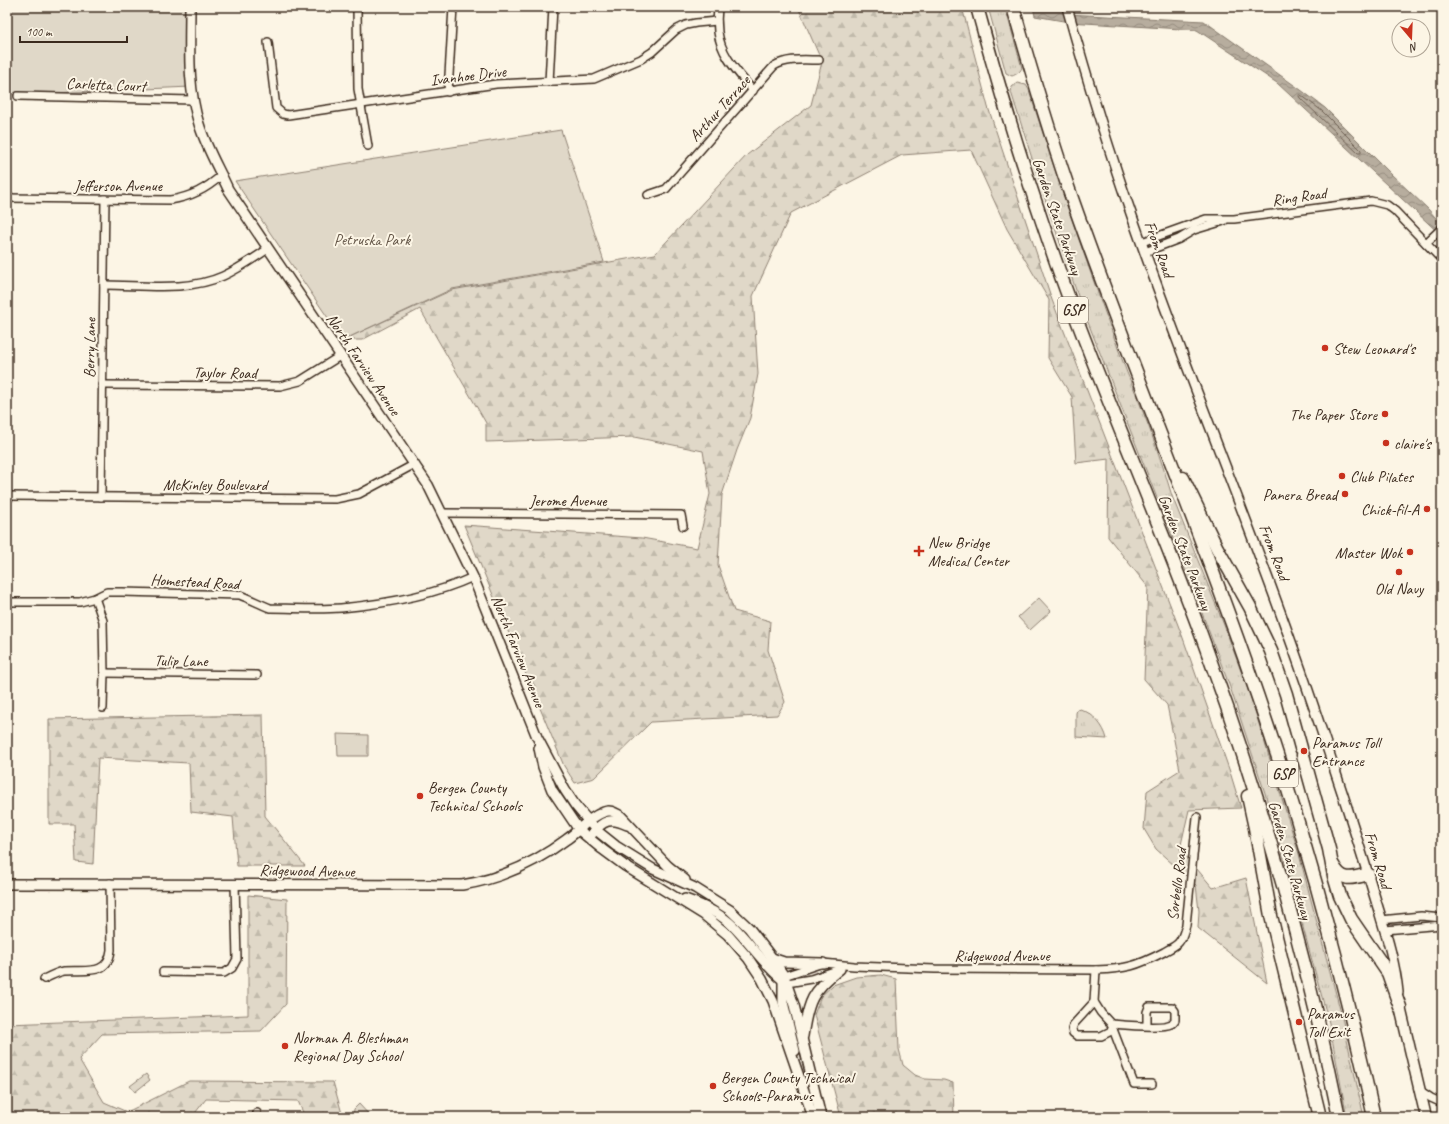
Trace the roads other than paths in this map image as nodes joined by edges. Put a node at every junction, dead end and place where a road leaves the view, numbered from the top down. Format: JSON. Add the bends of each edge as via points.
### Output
{"nodes":[{"id":1,"x":190,"y":7,"type":"edge"},
{"id":2,"x":357,"y":7,"type":"edge"},
{"id":3,"x":453,"y":7,"type":"edge"},
{"id":4,"x":553,"y":7,"type":"edge"},
{"id":5,"x":718,"y":7,"type":"edge"},
{"id":6,"x":977,"y":7,"type":"edge"},
{"id":7,"x":1013,"y":7,"type":"edge"},
{"id":8,"x":1067,"y":8,"type":"edge"},
{"id":9,"x":717,"y":21,"type":"junction"},
{"id":10,"x":268,"y":42,"type":"dead end"},
{"id":11,"x":819,"y":60,"type":"dead end"},
{"id":12,"x":549,"y":82,"type":"junction"},
{"id":13,"x":753,"y":91,"type":"junction"},
{"id":14,"x":448,"y":92,"type":"junction"},
{"id":15,"x":18,"y":96,"type":"dead end"},
{"id":16,"x":193,"y":100,"type":"junction"},
{"id":17,"x":360,"y":105,"type":"junction"},
{"id":18,"x":368,"y":146,"type":"dead end"},
{"id":19,"x":222,"y":175,"type":"junction"},
{"id":20,"x":648,"y":196,"type":"dead end"},
{"id":21,"x":7,"y":198,"type":"edge"},
{"id":22,"x":105,"y":199,"type":"junction"},
{"id":23,"x":1234,"y":219,"type":"junction"},
{"id":24,"x":1442,"y":228,"type":"edge"},
{"id":25,"x":1142,"y":242,"type":"junction"},
{"id":26,"x":1426,"y":243,"type":"junction"},
{"id":27,"x":268,"y":249,"type":"junction"},
{"id":28,"x":1145,"y":252,"type":"junction"},
{"id":29,"x":1442,"y":260,"type":"edge"},
{"id":30,"x":104,"y":285,"type":"junction"},
{"id":31,"x":340,"y":356,"type":"junction"},
{"id":32,"x":102,"y":385,"type":"junction"},
{"id":33,"x":1163,"y":440,"type":"junction"},
{"id":34,"x":415,"y":464,"type":"junction"},
{"id":35,"x":7,"y":496,"type":"edge"},
{"id":36,"x":101,"y":497,"type":"junction"},
{"id":37,"x":443,"y":513,"type":"junction"},
{"id":38,"x":683,"y":526,"type":"dead end"},
{"id":39,"x":473,"y":577,"type":"junction"},
{"id":40,"x":95,"y":598,"type":"junction"},
{"id":41,"x":7,"y":602,"type":"edge"},
{"id":42,"x":104,"y":673,"type":"junction"},
{"id":43,"x":257,"y":675,"type":"dead end"},
{"id":44,"x":1222,"y":692,"type":"junction"},
{"id":45,"x":103,"y":708,"type":"dead end"},
{"id":46,"x":537,"y":737,"type":"junction"},
{"id":47,"x":1197,"y":817,"type":"dead end"},
{"id":48,"x":588,"y":821,"type":"junction"},
{"id":49,"x":630,"y":826,"type":"junction"},
{"id":50,"x":579,"y":830,"type":"junction"},
{"id":51,"x":596,"y":830,"type":"junction"},
{"id":52,"x":589,"y":839,"type":"junction"},
{"id":53,"x":1332,"y":864,"type":"junction"},
{"id":54,"x":1368,"y":874,"type":"junction"},
{"id":55,"x":110,"y":883,"type":"junction"},
{"id":56,"x":7,"y":884,"type":"edge"},
{"id":57,"x":235,"y":884,"type":"junction"},
{"id":58,"x":695,"y":888,"type":"junction"},
{"id":59,"x":670,"y":893,"type":"junction"},
{"id":60,"x":1442,"y":918,"type":"edge"},
{"id":61,"x":1381,"y":920,"type":"junction"},
{"id":62,"x":1442,"y":925,"type":"edge"},
{"id":63,"x":1385,"y":930,"type":"junction"},
{"id":64,"x":772,"y":958,"type":"junction"},
{"id":65,"x":1149,"y":960,"type":"joint"},
{"id":66,"x":823,"y":963,"type":"junction"},
{"id":67,"x":854,"y":966,"type":"junction"},
{"id":68,"x":840,"y":969,"type":"junction"},
{"id":69,"x":1096,"y":970,"type":"junction"},
{"id":70,"x":163,"y":972,"type":"dead end"},
{"id":71,"x":44,"y":979,"type":"dead end"},
{"id":72,"x":784,"y":980,"type":"junction"},
{"id":73,"x":1094,"y":1002,"type":"junction"},
{"id":74,"x":1400,"y":1007,"type":"junction"},
{"id":75,"x":1147,"y":1026,"type":"dead end"},
{"id":76,"x":1112,"y":1027,"type":"junction"},
{"id":77,"x":802,"y":1044,"type":"junction"},
{"id":78,"x":1152,"y":1084,"type":"dead end"},
{"id":79,"x":1419,"y":1090,"type":"junction"},
{"id":80,"x":1442,"y":1103,"type":"edge"},
{"id":81,"x":1319,"y":1115,"type":"edge"},
{"id":82,"x":816,"y":1117,"type":"edge"},
{"id":83,"x":1339,"y":1117,"type":"edge"},
{"id":84,"x":1374,"y":1117,"type":"edge"},
{"id":85,"x":1426,"y":1117,"type":"edge"}],
"edges":[{"from":1,"to":16,"type":"street","name":"North Farview Avenue","via":[[190,71]]},
{"from":2,"to":17,"type":"street"},
{"from":3,"to":14,"type":"street"},
{"from":4,"to":12,"type":"street"},
{"from":5,"to":9,"type":"street"},
{"from":6,"to":44,"type":"highway","name":"Garden State Parkway","number":"GSP","via":[[1045,232]]},
{"from":7,"to":33,"type":"highway","name":"Garden State Parkway","number":"GSP","via":[[1065,177]]},
{"from":8,"to":25,"type":"street","name":"From Road","via":[[1108,145]]},
{"from":9,"to":12,"type":"street","name":"Ivanhoe Drive","via":[[696,23],[676,30],[641,59],[602,77],[584,81]]},
{"from":9,"to":13,"type":"street","via":[[720,42],[727,58]]},
{"from":10,"to":17,"type":"street","name":"Ivanhoe Drive","via":[[278,111],[288,115]]},
{"from":11,"to":13,"type":"street","name":"Arthur Terrace","via":[[790,60],[776,65]]},
{"from":12,"to":14,"type":"street","name":"Ivanhoe Drive","via":[[496,84]]},
{"from":13,"to":20,"type":"street","name":"Arthur Terrace","via":[[666,189]]},
{"from":14,"to":17,"type":"street","name":"Ivanhoe Drive"},
{"from":15,"to":16,"type":"street","name":"Carletta Court"},
{"from":16,"to":19,"type":"street","name":"North Farview Avenue","via":[[207,146]]},
{"from":17,"to":18,"type":"street"},
{"from":19,"to":22,"type":"street","name":"Jefferson Avenue","via":[[203,190],[181,198]]},
{"from":19,"to":27,"type":"street","name":"North Farview Avenue","via":[[228,189]]},
{"from":21,"to":22,"type":"street","name":"Jefferson Avenue"},
{"from":22,"to":30,"type":"street","name":"Berry Lane"},
{"from":23,"to":25,"type":"street","name":"Ring Road","via":[[1199,221]]},
{"from":23,"to":26,"type":"street","name":"Ring Road","via":[[1371,201],[1386,205],[1395,211]]},
{"from":23,"to":28,"type":"street","via":[[1194,230],[1179,239]]},
{"from":24,"to":26,"type":"street"},
{"from":25,"to":28,"type":"street","name":"From Road"},
{"from":26,"to":29,"type":"street","name":"Ring Road"},
{"from":27,"to":30,"type":"street","via":[[236,270],[208,282],[179,286]]},
{"from":27,"to":31,"type":"street","name":"North Farview Avenue"},
{"from":28,"to":54,"type":"street","name":"From Road","via":[[1287,627]]},
{"from":30,"to":32,"type":"street","name":"Berry Lane"},
{"from":31,"to":32,"type":"street","name":"Taylor Road","via":[[300,381],[280,386]]},
{"from":31,"to":34,"type":"street","name":"North Farview Avenue"},
{"from":32,"to":36,"type":"street","name":"Berry Lane"},
{"from":33,"to":53,"type":"highway","via":[[1271,651],[1286,694]]},
{"from":33,"to":84,"type":"highway","name":"Garden State Parkway","number":"GSP","via":[[1245,658],[1282,769],[1336,956]]},
{"from":34,"to":36,"type":"street","name":"McKinley Boulevard","via":[[359,494],[335,499]]},
{"from":34,"to":37,"type":"street","name":"North Farview Avenue"},
{"from":35,"to":36,"type":"street","name":"McKinley Boulevard"},
{"from":37,"to":38,"type":"street","name":"Jerome Avenue","via":[[681,515]]},
{"from":37,"to":39,"type":"street","name":"North Farview Avenue"},
{"from":39,"to":40,"type":"street","name":"Homestead Road","via":[[432,592],[340,608],[270,608],[240,595],[220,594],[108,592]]},
{"from":39,"to":46,"type":"street","name":"North Farview Avenue"},
{"from":40,"to":41,"type":"street","name":"Homestead Road","via":[[71,603]]},
{"from":40,"to":42,"type":"street","via":[[103,621]]},
{"from":42,"to":43,"type":"street","name":"Tulip Lane"},
{"from":42,"to":45,"type":"street"},
{"from":44,"to":81,"type":"highway"},
{"from":44,"to":83,"type":"highway","name":"Garden State Parkway","number":"GSP","via":[[1291,914]]},
{"from":46,"to":48,"type":"street","name":"North Farview Avenue","via":[[565,790]]},
{"from":46,"to":50,"type":"street","name":"North Farview Avenue","via":[[543,767],[552,790]]},
{"from":47,"to":65,"type":"street","name":"Sorbello Road","via":[[1183,935],[1178,943]]},
{"from":48,"to":49,"type":"street","name":"Ridgewood Avenue","via":[[606,811],[613,811]]},
{"from":48,"to":50,"type":"street","name":"Ridgewood Avenue"},
{"from":48,"to":51,"type":"street","name":"North Farview Avenue"},
{"from":49,"to":51,"type":"street","via":[[610,820]]},
{"from":49,"to":58,"type":"street","via":[[668,866]]},
{"from":50,"to":52,"type":"street","name":"North Farview Avenue"},
{"from":50,"to":57,"type":"street","name":"Ridgewood Avenue","via":[[518,870],[480,883],[462,886]]},
{"from":51,"to":52,"type":"street"},
{"from":51,"to":58,"type":"street","name":"North Farview Avenue","via":[[653,869]]},
{"from":52,"to":59,"type":"street","name":"North Farview Avenue","via":[[625,866]]},
{"from":53,"to":54,"type":"highway","via":[[1338,873],[1345,877],[1355,878]]},
{"from":53,"to":74,"type":"highway","via":[[1344,904],[1388,973]]},
{"from":54,"to":61,"type":"street","name":"From Road"},
{"from":55,"to":56,"type":"street","name":"Ridgewood Avenue"},
{"from":55,"to":57,"type":"street","name":"Ridgewood Avenue"},
{"from":55,"to":71,"type":"street","via":[[111,950],[106,965],[92,970],[63,971]]},
{"from":57,"to":70,"type":"street","via":[[237,959],[232,968],[224,973]]},
{"from":58,"to":64,"type":"street","name":"North Farview Avenue","via":[[730,910],[749,928]]},
{"from":59,"to":72,"type":"street","via":[[713,911],[732,925],[762,960]]},
{"from":59,"to":82,"type":"street","name":"North Farview Avenue","via":[[704,915],[728,936],[748,958],[762,979],[773,1001]]},
{"from":60,"to":61,"type":"street","via":[[1416,916]]},
{"from":61,"to":63,"type":"street","name":"From Road"},
{"from":62,"to":63,"type":"street"},
{"from":63,"to":74,"type":"street","name":"From Road","via":[[1396,972]]},
{"from":64,"to":66,"type":"street","via":[[784,962]]},
{"from":64,"to":72,"type":"street","name":"North Farview Avenue"},
{"from":65,"to":69,"type":"street","name":"Ridgewood Avenue","via":[[1131,967]]},
{"from":66,"to":67,"type":"street","name":"Ridgewood Avenue"},
{"from":66,"to":72,"type":"street","name":"Ridgewood Avenue"},
{"from":67,"to":68,"type":"street","name":"Ridgewood Avenue"},
{"from":67,"to":69,"type":"street","name":"Ridgewood Avenue"},
{"from":68,"to":72,"type":"street","name":"Ridgewood Avenue","via":[[810,979]]},
{"from":68,"to":77,"type":"street","via":[[824,981],[812,997],[806,1012]]},
{"from":69,"to":73,"type":"street"},
{"from":72,"to":77,"type":"street","name":"North Farview Avenue","via":[[794,1005]]},
{"from":72,"to":82,"type":"street","via":[[783,1002]]},
{"from":73,"to":76,"type":"street"},
{"from":73,"to":76,"type":"street","via":[[1074,1024],[1073,1032],[1077,1036],[1101,1036]]},
{"from":74,"to":79,"type":"main road","name":"From Road"},
{"from":75,"to":76,"type":"street"},
{"from":76,"to":78,"type":"street","via":[[1134,1084]]},
{"from":77,"to":82,"type":"street","name":"North Farview Avenue"},
{"from":79,"to":80,"type":"street"},
{"from":79,"to":85,"type":"main road","name":"From Road"}]}
